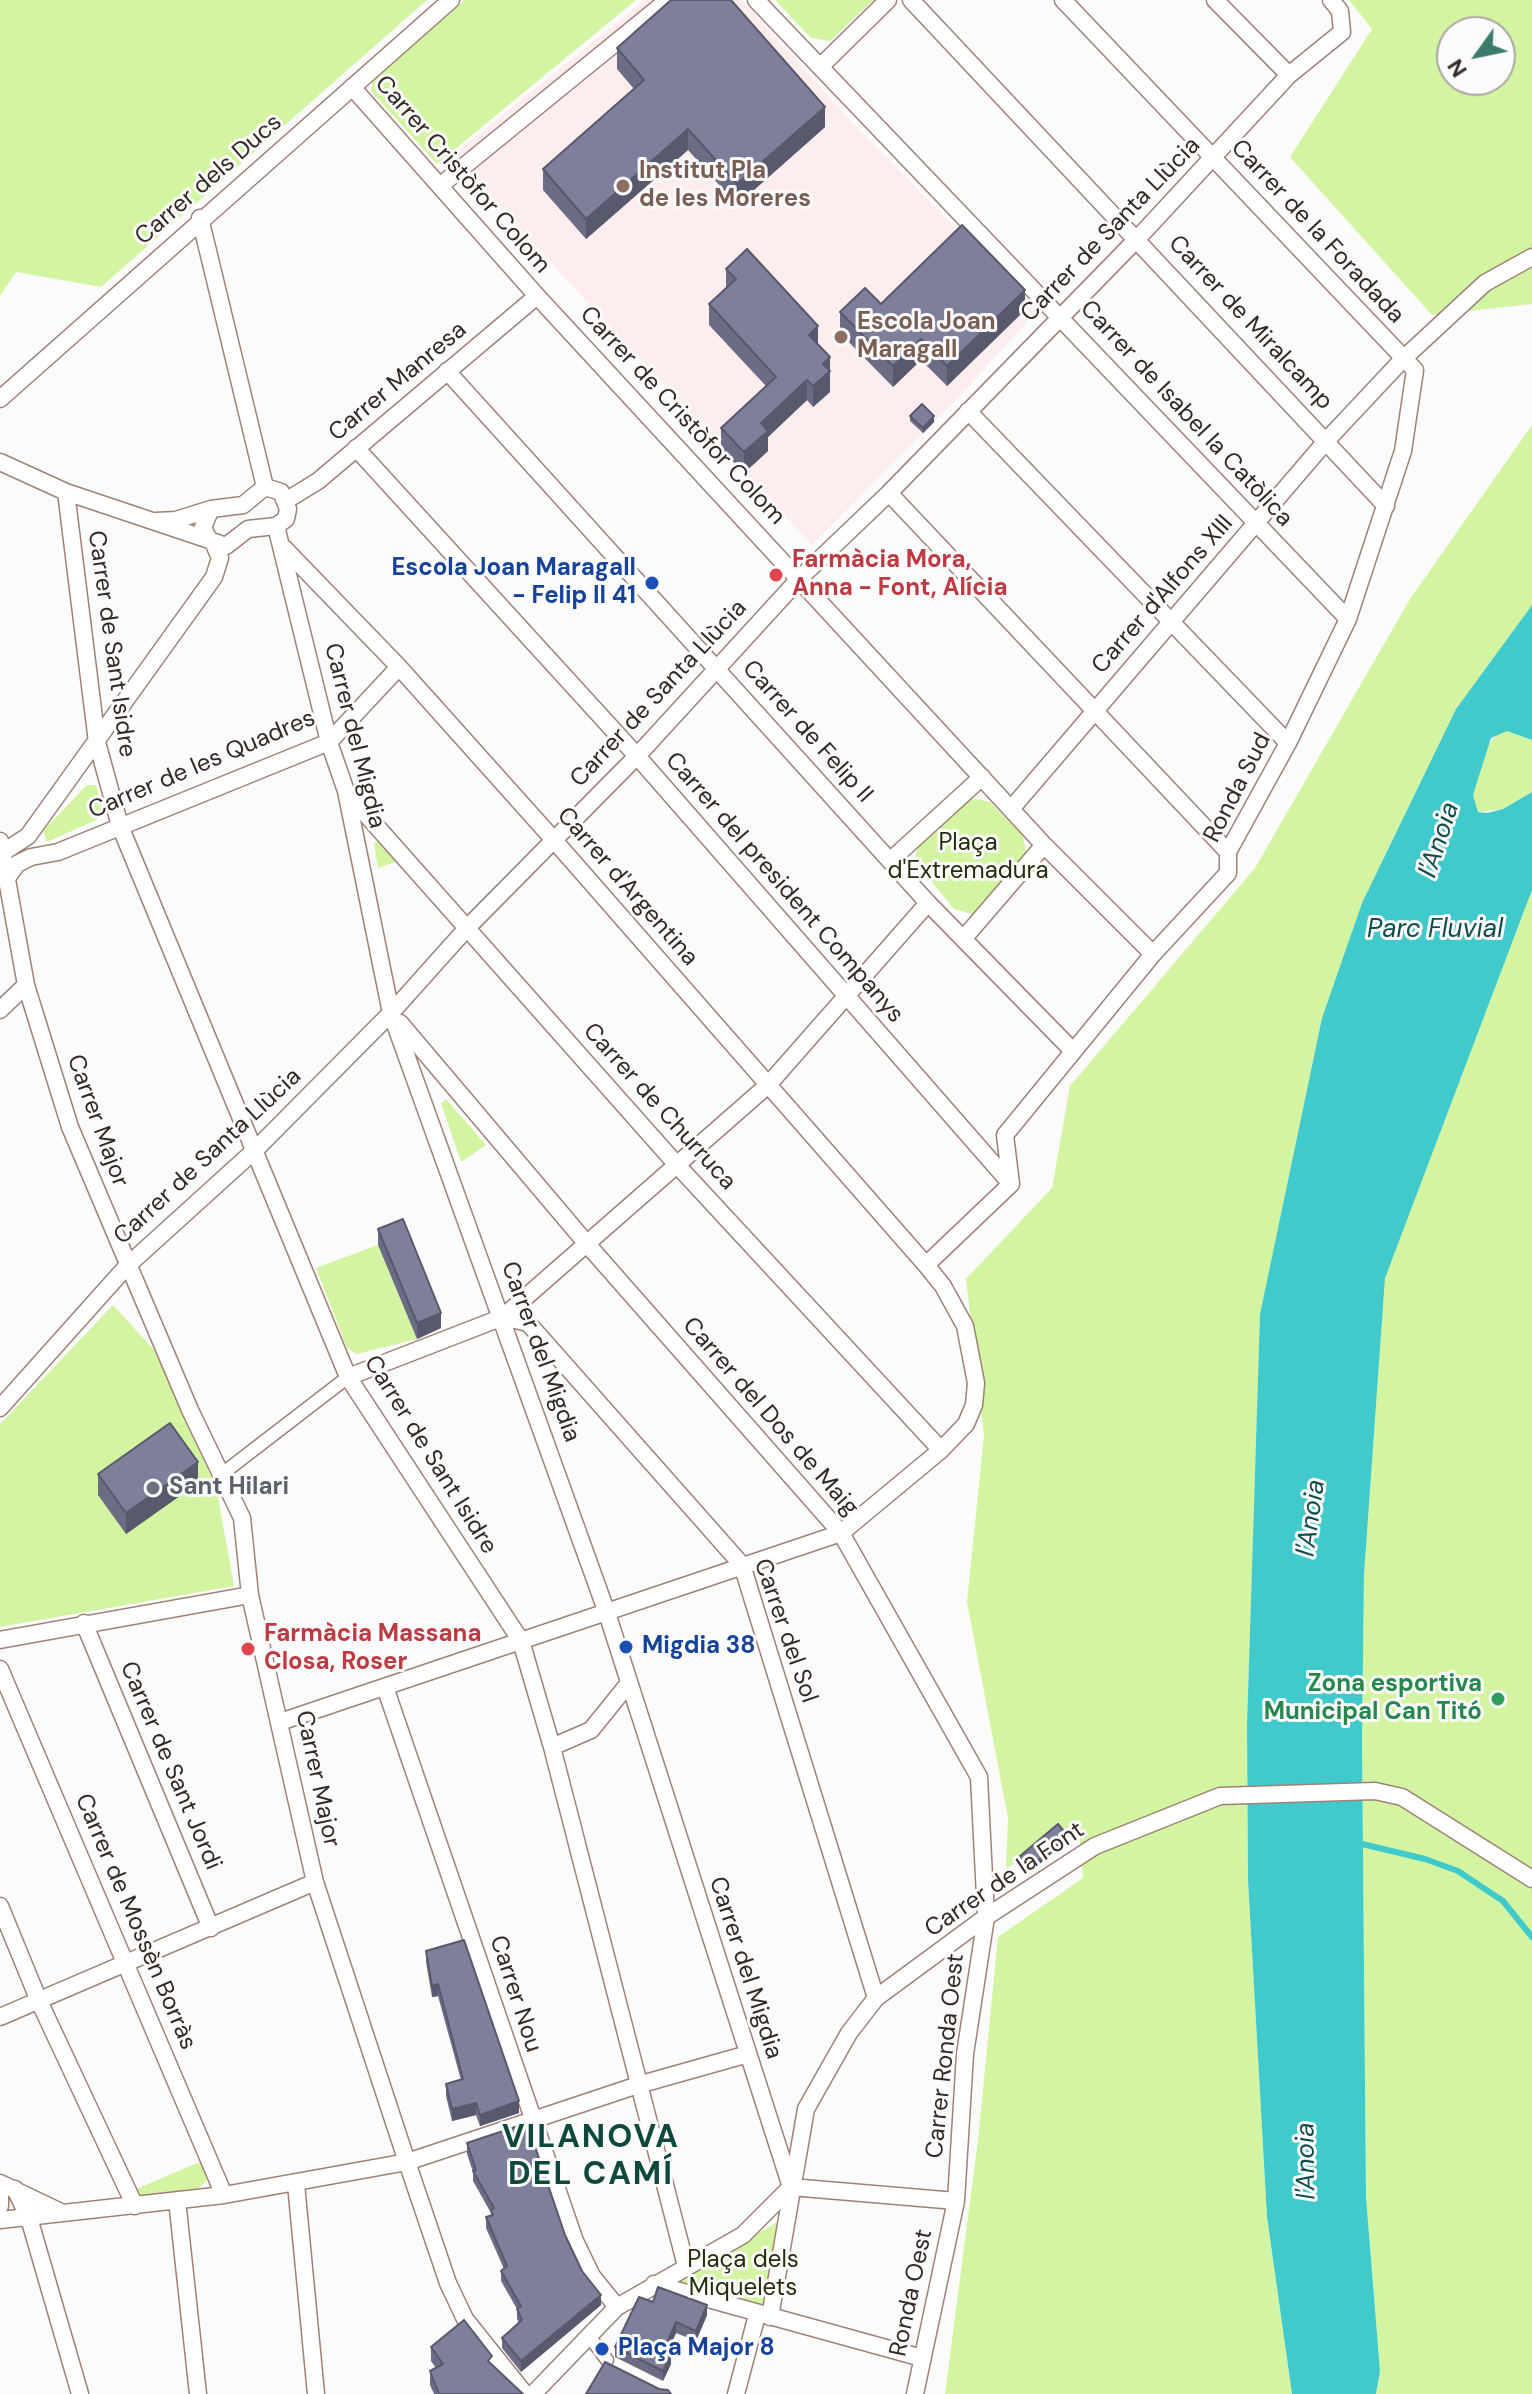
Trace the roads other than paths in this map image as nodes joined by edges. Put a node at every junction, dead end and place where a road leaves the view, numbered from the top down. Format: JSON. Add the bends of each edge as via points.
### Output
{"nodes":[{"id":1,"x":451,"y":0,"type":"edge"},
{"id":2,"x":668,"y":0,"type":"edge"},
{"id":3,"x":756,"y":0,"type":"edge"},
{"id":4,"x":888,"y":0,"type":"edge"},
{"id":5,"x":911,"y":0,"type":"edge"},
{"id":6,"x":1063,"y":0,"type":"edge"},
{"id":7,"x":1215,"y":0,"type":"edge"},
{"id":8,"x":1335,"y":5,"type":"edge"},
{"id":9,"x":820,"y":67,"type":"junction"},
{"id":10,"x":1289,"y":75,"type":"junction"},
{"id":11,"x":352,"y":87,"type":"junction"},
{"id":12,"x":1215,"y":158,"type":"junction"},
{"id":13,"x":441,"y":185,"type":"junction"},
{"id":14,"x":200,"y":218,"type":"junction"},
{"id":15,"x":1138,"y":238,"type":"junction"},
{"id":16,"x":1532,"y":257,"type":"edge"},
{"id":17,"x":537,"y":296,"type":"junction"},
{"id":18,"x":1060,"y":315,"type":"junction"},
{"id":19,"x":1403,"y":359,"type":"junction"},
{"id":20,"x":447,"y":371,"type":"junction"},
{"id":21,"x":0,"y":399,"type":"edge"},
{"id":22,"x":968,"y":411,"type":"junction"},
{"id":23,"x":1327,"y":440,"type":"junction"},
{"id":24,"x":356,"y":448,"type":"junction"},
{"id":25,"x":0,"y":462,"type":"edge"},
{"id":26,"x":265,"y":487,"type":"junction"},
{"id":27,"x":66,"y":492,"type":"junction"},
{"id":28,"x":889,"y":493,"type":"junction"},
{"id":29,"x":287,"y":500,"type":"junction"},
{"id":30,"x":1386,"y":506,"type":"junction"},
{"id":31,"x":211,"y":509,"type":"junction"},
{"id":32,"x":156,"y":521,"type":"junction"},
{"id":33,"x":276,"y":526,"type":"junction"},
{"id":34,"x":1256,"y":526,"type":"junction"},
{"id":35,"x":211,"y":541,"type":"junction"},
{"id":36,"x":284,"y":548,"type":"junction"},
{"id":37,"x":800,"y":578,"type":"junction"},
{"id":38,"x":1348,"y":619,"type":"junction"},
{"id":39,"x":1173,"y":621,"type":"junction"},
{"id":40,"x":399,"y":667,"type":"junction"},
{"id":41,"x":718,"y":669,"type":"junction"},
{"id":42,"x":1093,"y":712,"type":"junction"},
{"id":43,"x":97,"y":742,"type":"junction"},
{"id":44,"x":329,"y":742,"type":"junction"},
{"id":45,"x":1288,"y":743,"type":"junction"},
{"id":46,"x":637,"y":756,"type":"junction"},
{"id":47,"x":982,"y":777,"type":"junction"},
{"id":48,"x":346,"y":791,"type":"junction"},
{"id":49,"x":1011,"y":809,"type":"junction"},
{"id":50,"x":120,"y":826,"type":"junction"},
{"id":51,"x":28,"y":836,"type":"junction"},
{"id":52,"x":553,"y":839,"type":"junction"},
{"id":53,"x":1044,"y":845,"type":"junction"},
{"id":54,"x":1,"y":848,"type":"edge"},
{"id":55,"x":58,"y":852,"type":"junction"},
{"id":56,"x":1228,"y":852,"type":"junction"},
{"id":57,"x":891,"y":860,"type":"junction"},
{"id":58,"x":7,"y":878,"type":"junction"},
{"id":59,"x":928,"y":903,"type":"junction"},
{"id":60,"x":467,"y":928,"type":"junction"},
{"id":61,"x":964,"y":938,"type":"junction"},
{"id":62,"x":1153,"y":954,"type":"junction"},
{"id":63,"x":26,"y":985,"type":"junction"},
{"id":64,"x":846,"y":996,"type":"junction"},
{"id":65,"x":0,"y":1010,"type":"edge"},
{"id":66,"x":391,"y":1013,"type":"junction"},
{"id":67,"x":1072,"y":1050,"type":"junction"},
{"id":68,"x":768,"y":1085,"type":"junction"},
{"id":69,"x":255,"y":1150,"type":"junction"},
{"id":70,"x":677,"y":1165,"type":"junction"},
{"id":71,"x":1011,"y":1184,"type":"junction"},
{"id":72,"x":587,"y":1244,"type":"junction"},
{"id":73,"x":926,"y":1265,"type":"junction"},
{"id":74,"x":127,"y":1266,"type":"junction"},
{"id":75,"x":503,"y":1317,"type":"junction"},
{"id":76,"x":348,"y":1377,"type":"junction"},
{"id":77,"x":0,"y":1408,"type":"edge"},
{"id":78,"x":941,"y":1450,"type":"junction"},
{"id":79,"x":222,"y":1474,"type":"junction"},
{"id":80,"x":841,"y":1533,"type":"junction"},
{"id":81,"x":742,"y":1565,"type":"junction"},
{"id":82,"x":250,"y":1595,"type":"junction"},
{"id":83,"x":607,"y":1613,"type":"junction"},
{"id":84,"x":84,"y":1623,"type":"junction"},
{"id":85,"x":0,"y":1640,"type":"edge"},
{"id":86,"x":521,"y":1641,"type":"junction"},
{"id":87,"x":0,"y":1669,"type":"edge"},
{"id":88,"x":629,"y":1683,"type":"junction"},
{"id":89,"x":385,"y":1687,"type":"junction"},
{"id":90,"x":280,"y":1722,"type":"junction"},
{"id":91,"x":552,"y":1747,"type":"junction"},
{"id":92,"x":1532,"y":1879,"type":"edge"},
{"id":93,"x":315,"y":1882,"type":"junction"},
{"id":94,"x":0,"y":1906,"type":"edge"},
{"id":95,"x":986,"y":1917,"type":"junction"},
{"id":96,"x":211,"y":1928,"type":"junction"},
{"id":97,"x":128,"y":1964,"type":"junction"},
{"id":98,"x":876,"y":1998,"type":"junction"},
{"id":99,"x":39,"y":2001,"type":"junction"},
{"id":100,"x":0,"y":2017,"type":"edge"},
{"id":101,"x":748,"y":2054,"type":"junction"},
{"id":102,"x":638,"y":2085,"type":"junction"},
{"id":103,"x":533,"y":2120,"type":"junction"},
{"id":104,"x":407,"y":2162,"type":"junction"},
{"id":105,"x":296,"y":2184,"type":"junction"},
{"id":106,"x":791,"y":2187,"type":"junction"},
{"id":107,"x":5,"y":2188,"type":"edge"},
{"id":108,"x":224,"y":2195,"type":"junction"},
{"id":109,"x":177,"y":2200,"type":"junction"},
{"id":110,"x":956,"y":2201,"type":"junction"},
{"id":111,"x":0,"y":2206,"type":"edge"},
{"id":112,"x":135,"y":2206,"type":"junction"},
{"id":113,"x":63,"y":2213,"type":"junction"},
{"id":114,"x":29,"y":2218,"type":"junction"},
{"id":115,"x":0,"y":2220,"type":"edge"},
{"id":116,"x":686,"y":2266,"type":"junction"},
{"id":117,"x":647,"y":2288,"type":"junction"},
{"id":118,"x":617,"y":2307,"type":"junction"},
{"id":119,"x":764,"y":2316,"type":"junction"},
{"id":120,"x":589,"y":2336,"type":"junction"},
{"id":121,"x":922,"y":2358,"type":"junction"},
{"id":122,"x":613,"y":2366,"type":"edge"},
{"id":123,"x":80,"y":2394,"type":"edge"},
{"id":124,"x":198,"y":2394,"type":"edge"},
{"id":125,"x":316,"y":2394,"type":"edge"},
{"id":126,"x":525,"y":2394,"type":"edge"},
{"id":127,"x":533,"y":2394,"type":"edge"},
{"id":128,"x":736,"y":2394,"type":"edge"},
{"id":129,"x":915,"y":2394,"type":"edge"}],
"edges":[{"from":1,"to":11,"type":"street","name":"Carrer dels Ducs"},
{"from":2,"to":13,"type":"street"},
{"from":3,"to":9,"type":"street","name":"Carrer de Isabel la Catòlica"},
{"from":4,"to":9,"type":"street"},
{"from":5,"to":15,"type":"street","name":"Carrer de Miralcamp"},
{"from":6,"to":12,"type":"street","name":"Carrer de la Foradada"},
{"from":7,"to":10,"type":"street"},
{"from":8,"to":10,"type":"street","name":"Carrer de Santa Llùcia","via":[[1342,32]]},
{"from":9,"to":18,"type":"street","name":"Carrer de Isabel la Catòlica"},
{"from":10,"to":12,"type":"street","name":"Carrer de Santa Llùcia"},
{"from":11,"to":13,"type":"street","name":"Carrer Cristòfor Colom"},
{"from":11,"to":14,"type":"street","name":"Carrer dels Ducs"},
{"from":12,"to":15,"type":"street","name":"Carrer de Santa Llùcia"},
{"from":12,"to":19,"type":"street","name":"Carrer de la Foradada"},
{"from":13,"to":17,"type":"street","name":"Carrer Cristòfor Colom"},
{"from":14,"to":21,"type":"street","name":"Carrer dels Ducs"},
{"from":14,"to":26,"type":"street"},
{"from":15,"to":18,"type":"street","name":"Carrer de Santa Llùcia"},
{"from":15,"to":23,"type":"street","name":"Carrer de Miralcamp"},
{"from":16,"to":19,"type":"street","name":"Carrer d'Alfons XIII","via":[[1485,283]]},
{"from":17,"to":20,"type":"street","name":"Carrer Manresa"},
{"from":17,"to":37,"type":"street","name":"Carrer de Cristòfor Colom"},
{"from":18,"to":22,"type":"street","name":"Carrer de Santa Llùcia"},
{"from":18,"to":34,"type":"street","name":"Carrer de Isabel la Catòlica"},
{"from":19,"to":23,"type":"street","name":"Carrer d'Alfons XIII"},
{"from":19,"to":30,"type":"street","name":"Ronda Sud","via":[[1415,370],[1403,451]]},
{"from":20,"to":24,"type":"street","name":"Carrer Manresa"},
{"from":20,"to":41,"type":"street","name":"Carrer de Felip II"},
{"from":22,"to":28,"type":"street","name":"Carrer de Santa Llùcia"},
{"from":22,"to":39,"type":"street"},
{"from":23,"to":30,"type":"street","name":"Carrer de Miralcamp"},
{"from":23,"to":34,"type":"street","name":"Carrer d'Alfons XIII"},
{"from":24,"to":29,"type":"street","name":"Carrer Manresa"},
{"from":24,"to":46,"type":"street","name":"Carrer del president Companys"},
{"from":25,"to":27,"type":"street"},
{"from":26,"to":29,"type":"street"},
{"from":26,"to":31,"type":"street","via":[[243,505]]},
{"from":27,"to":32,"type":"street"},
{"from":27,"to":43,"type":"street","name":"Carrer de Sant Isidre"},
{"from":28,"to":37,"type":"street","name":"Carrer de Santa Llùcia"},
{"from":28,"to":42,"type":"street"},
{"from":29,"to":33,"type":"street","via":[[286,519]]},
{"from":30,"to":38,"type":"street","name":"Ronda Sud"},
{"from":31,"to":32,"type":"street"},
{"from":31,"to":35,"type":"street","via":[[203,527]]},
{"from":32,"to":35,"type":"street"},
{"from":33,"to":35,"type":"street","via":[[248,529],[226,546]]},
{"from":33,"to":36,"type":"street","name":"Carrer del Migdia"},
{"from":34,"to":38,"type":"street","name":"Carrer de Isabel la Catòlica"},
{"from":34,"to":39,"type":"street","name":"Carrer d'Alfons XIII"},
{"from":35,"to":43,"type":"street","via":[[220,558],[214,577]]},
{"from":36,"to":40,"type":"street","name":"Carrer d'Argentina"},
{"from":36,"to":44,"type":"street","name":"Carrer del Migdia"},
{"from":37,"to":41,"type":"street","name":"Carrer de Santa Llùcia"},
{"from":37,"to":47,"type":"street","name":"Carrer de Cristòfor Colom"},
{"from":38,"to":45,"type":"street","name":"Ronda Sud"},
{"from":39,"to":42,"type":"street","name":"Carrer d'Alfons XIII"},
{"from":39,"to":45,"type":"street"},
{"from":40,"to":44,"type":"street","name":"Carrer de les Quadres"},
{"from":40,"to":52,"type":"street","name":"Carrer d'Argentina"},
{"from":41,"to":46,"type":"street","name":"Carrer de Santa Llùcia"},
{"from":41,"to":57,"type":"street","name":"Carrer de Felip II"},
{"from":42,"to":49,"type":"street","name":"Carrer d'Alfons XIII"},
{"from":42,"to":56,"type":"street"},
{"from":43,"to":50,"type":"street","name":"Carrer de Sant Isidre"},
{"from":43,"to":51,"type":"street"},
{"from":44,"to":48,"type":"street","name":"Carrer del Migdia"},
{"from":44,"to":50,"type":"street","name":"Carrer de les Quadres"},
{"from":45,"to":56,"type":"street","name":"Ronda Sud"},
{"from":46,"to":52,"type":"street","name":"Carrer de Santa Llùcia"},
{"from":46,"to":64,"type":"street","name":"Carrer del president Companys"},
{"from":47,"to":49,"type":"street","name":"Carrer de Cristòfor Colom"},
{"from":47,"to":57,"type":"street"},
{"from":48,"to":60,"type":"street","name":"Carrer de Churruca"},
{"from":48,"to":66,"type":"street","name":"Carrer del Migdia"},
{"from":49,"to":53,"type":"street","name":"Carrer de Cristòfor Colom"},
{"from":50,"to":55,"type":"street","name":"Carrer de les Quadres"},
{"from":50,"to":69,"type":"street","name":"Carrer de Sant Isidre"},
{"from":51,"to":54,"type":"street"},
{"from":51,"to":55,"type":"street","via":[[36,847]]},
{"from":52,"to":60,"type":"street","name":"Carrer de Santa Llùcia"},
{"from":52,"to":68,"type":"street","name":"Carrer d'Argentina"},
{"from":53,"to":61,"type":"street"},
{"from":53,"to":62,"type":"street","name":"Carrer de Cristòfor Colom"},
{"from":54,"to":58,"type":"street","name":"Carrer Major"},
{"from":55,"to":58,"type":"street","name":"Carrer de les Quadres","via":[[17,864]]},
{"from":56,"to":62,"type":"street","name":"Ronda Sud","via":[[1228,873]]},
{"from":57,"to":59,"type":"street","name":"Carrer de Felip II"},
{"from":58,"to":63,"type":"street","name":"Carrer Major"},
{"from":59,"to":61,"type":"street","name":"Carrer de Felip II"},
{"from":59,"to":64,"type":"street"},
{"from":60,"to":66,"type":"street","name":"Carrer de Santa Llùcia"},
{"from":60,"to":70,"type":"street","name":"Carrer de Churruca"},
{"from":61,"to":67,"type":"street","name":"Carrer de Felip II"},
{"from":62,"to":67,"type":"street","name":"Ronda Sud"},
{"from":63,"to":65,"type":"street"},
{"from":63,"to":74,"type":"street","name":"Carrer Major","via":[[70,1127]]},
{"from":64,"to":68,"type":"street"},
{"from":64,"to":71,"type":"street","name":"Carrer del president Companys"},
{"from":66,"to":69,"type":"street","name":"Carrer de Santa Llùcia"},
{"from":66,"to":72,"type":"street","name":"Carrer del Dos de Maig"},
{"from":66,"to":75,"type":"street","name":"Carrer del Migdia"},
{"from":67,"to":71,"type":"street","name":"Ronda Sud","via":[[1005,1135]]},
{"from":68,"to":70,"type":"street"},
{"from":68,"to":73,"type":"street","name":"Carrer d'Argentina"},
{"from":69,"to":74,"type":"street","name":"Carrer de Santa Llùcia"},
{"from":69,"to":76,"type":"street","name":"Carrer de Sant Isidre"},
{"from":70,"to":72,"type":"street"},
{"from":70,"to":78,"type":"street","name":"Carrer de Churruca"},
{"from":71,"to":73,"type":"street"},
{"from":72,"to":75,"type":"street"},
{"from":72,"to":80,"type":"street","name":"Carrer del Dos de Maig"},
{"from":73,"to":78,"type":"street","name":"Carrer d'Argentina","via":[[965,1326],[976,1383],[972,1414]]},
{"from":74,"to":77,"type":"street","name":"Carrer de Santa Llùcia"},
{"from":74,"to":79,"type":"street","name":"Carrer Major"},
{"from":75,"to":76,"type":"street"},
{"from":75,"to":81,"type":"street","name":"Carrer del Sol","via":[[528,1323]]},
{"from":75,"to":83,"type":"street","name":"Carrer del Migdia"},
{"from":76,"to":79,"type":"street"},
{"from":76,"to":86,"type":"street","name":"Carrer de Sant Isidre"},
{"from":78,"to":80,"type":"street","name":"Carrer d'Argentina"},
{"from":79,"to":82,"type":"street","name":"Carrer Major","via":[[242,1518]]},
{"from":80,"to":81,"type":"street"},
{"from":80,"to":95,"type":"street","name":"Carrer del Dos de Maig","via":[[979,1777]]},
{"from":81,"to":83,"type":"street"},
{"from":81,"to":98,"type":"street","name":"Carrer del Sol"},
{"from":82,"to":84,"type":"street"},
{"from":82,"to":90,"type":"street","name":"Carrer Major"},
{"from":83,"to":86,"type":"street"},
{"from":83,"to":88,"type":"street","name":"Carrer del Migdia"},
{"from":84,"to":85,"type":"street"},
{"from":84,"to":96,"type":"street","name":"Carrer de Sant Jordi"},
{"from":86,"to":89,"type":"street"},
{"from":86,"to":91,"type":"street","name":"Carrer de Sant Isidre"},
{"from":87,"to":97,"type":"street","name":"Carrer de Mossèn Borràs"},
{"from":88,"to":91,"type":"street","via":[[591,1730]]},
{"from":88,"to":101,"type":"street","name":"Carrer del Migdia"},
{"from":89,"to":90,"type":"street"},
{"from":89,"to":103,"type":"street","name":"Carrer Nou"},
{"from":90,"to":93,"type":"street","name":"Carrer Major"},
{"from":91,"to":102,"type":"street","name":"Carrer de Sant Isidre"},
{"from":92,"to":95,"type":"street","name":"Carrer de la Font","via":[[1402,1797],[1375,1791],[1224,1795],[1095,1846]]},
{"from":93,"to":96,"type":"street"},
{"from":93,"to":104,"type":"street","name":"Carrer Major"},
{"from":94,"to":99,"type":"street"},
{"from":95,"to":98,"type":"street","name":"Carrer de la Font"},
{"from":95,"to":110,"type":"street","name":"Carrer Ronda Oest","via":[[965,2054]]},
{"from":96,"to":97,"type":"street"},
{"from":97,"to":99,"type":"street"},
{"from":97,"to":108,"type":"street","name":"Carrer de Mossèn Borràs"},
{"from":98,"to":106,"type":"street","name":"Carrer de la Font","via":[[849,2033],[806,2109]]},
{"from":99,"to":100,"type":"street"},
{"from":99,"to":112,"type":"street"},
{"from":101,"to":102,"type":"street"},
{"from":101,"to":106,"type":"street","name":"Carrer del Migdia"},
{"from":102,"to":103,"type":"street"},
{"from":102,"to":116,"type":"street","name":"Carrer de Sant Isidre"},
{"from":103,"to":104,"type":"street"},
{"from":103,"to":118,"type":"street","name":"Carrer Nou","via":[[575,2241],[592,2276]]},
{"from":104,"to":105,"type":"street"},
{"from":104,"to":126,"type":"street","name":"Carrer Major","via":[[465,2319]]},
{"from":105,"to":108,"type":"street"},
{"from":105,"to":125,"type":"street"},
{"from":106,"to":110,"type":"street"},
{"from":106,"to":116,"type":"street","via":[[743,2235]]},
{"from":106,"to":119,"type":"street","name":"Carrer de la Font"},
{"from":107,"to":111,"type":"street"},
{"from":107,"to":113,"type":"street"},
{"from":107,"to":114,"type":"street"},
{"from":108,"to":109,"type":"street"},
{"from":109,"to":112,"type":"street"},
{"from":109,"to":124,"type":"street"},
{"from":110,"to":121,"type":"street","name":"Ronda Oest"},
{"from":112,"to":113,"type":"street"},
{"from":113,"to":114,"type":"street"},
{"from":114,"to":115,"type":"street"},
{"from":114,"to":123,"type":"street"},
{"from":116,"to":117,"type":"street"},
{"from":117,"to":118,"type":"street"},
{"from":117,"to":119,"type":"street"},
{"from":118,"to":120,"type":"street"},
{"from":119,"to":121,"type":"street"},
{"from":119,"to":128,"type":"street","name":"Carrer de la Font"},
{"from":120,"to":122,"type":"street"},
{"from":120,"to":127,"type":"street"},
{"from":121,"to":129,"type":"street","name":"Ronda Oest"}]}
